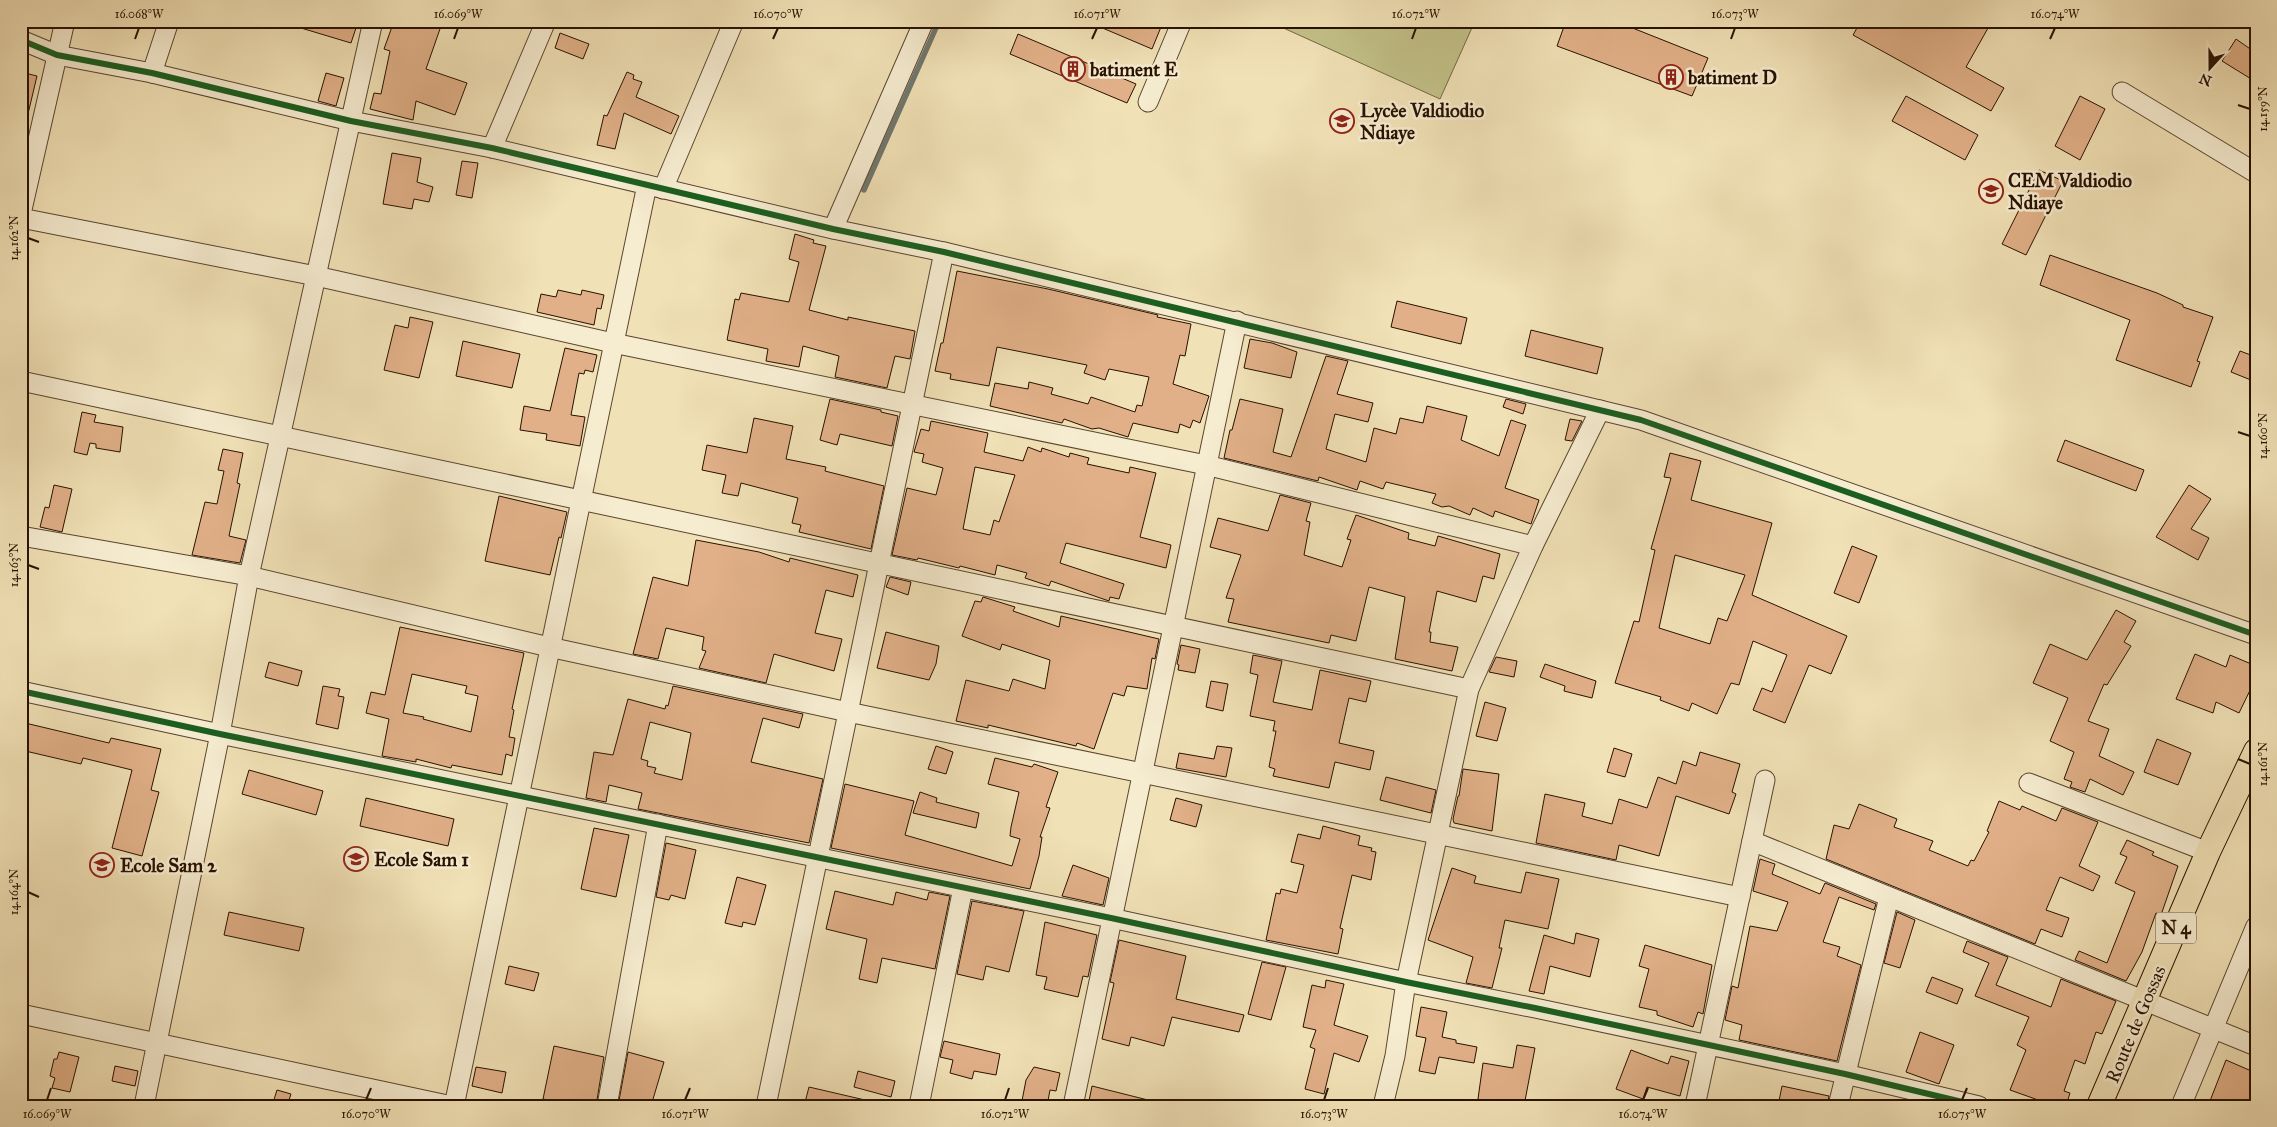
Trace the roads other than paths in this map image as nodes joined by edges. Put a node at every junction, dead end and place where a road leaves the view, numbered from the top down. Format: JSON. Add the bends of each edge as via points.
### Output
{"nodes":[{"id":1,"x":65,"y":21,"type":"edge"},
{"id":2,"x":169,"y":21,"type":"edge"},
{"id":3,"x":373,"y":21,"type":"edge"},
{"id":4,"x":546,"y":21,"type":"edge"},
{"id":5,"x":734,"y":21,"type":"edge"},
{"id":6,"x":924,"y":21,"type":"edge"},
{"id":7,"x":1182,"y":21,"type":"edge"},
{"id":8,"x":21,"y":40,"type":"edge"},
{"id":9,"x":57,"y":55,"type":"junction"},
{"id":10,"x":152,"y":73,"type":"junction"},
{"id":11,"x":2122,"y":92,"type":"dead end"},
{"id":12,"x":1148,"y":102,"type":"dead end"},
{"id":13,"x":351,"y":120,"type":"junction"},
{"id":14,"x":492,"y":148,"type":"junction"},
{"id":15,"x":2256,"y":173,"type":"edge"},
{"id":16,"x":655,"y":187,"type":"junction"},
{"id":17,"x":21,"y":214,"type":"edge"},
{"id":18,"x":21,"y":218,"type":"edge"},
{"id":19,"x":833,"y":229,"type":"junction"},
{"id":20,"x":944,"y":252,"type":"junction"},
{"id":21,"x":316,"y":276,"type":"junction"},
{"id":22,"x":1237,"y":321,"type":"junction"},
{"id":23,"x":613,"y":343,"type":"junction"},
{"id":24,"x":21,"y":381,"type":"edge"},
{"id":25,"x":912,"y":404,"type":"junction"},
{"id":26,"x":1600,"y":410,"type":"junction"},
{"id":27,"x":280,"y":435,"type":"junction"},
{"id":28,"x":1206,"y":465,"type":"junction"},
{"id":29,"x":580,"y":500,"type":"junction"},
{"id":30,"x":21,"y":536,"type":"edge"},
{"id":31,"x":1533,"y":546,"type":"junction"},
{"id":32,"x":879,"y":564,"type":"junction"},
{"id":33,"x":249,"y":576,"type":"junction"},
{"id":34,"x":1173,"y":626,"type":"junction"},
{"id":35,"x":2256,"y":634,"type":"edge"},
{"id":36,"x":549,"y":648,"type":"junction"},
{"id":37,"x":1470,"y":689,"type":"junction"},
{"id":38,"x":21,"y":691,"type":"edge"},
{"id":39,"x":848,"y":712,"type":"junction"},
{"id":40,"x":220,"y":734,"type":"junction"},
{"id":41,"x":2256,"y":750,"type":"edge"},
{"id":42,"x":1142,"y":773,"type":"junction"},
{"id":43,"x":1765,"y":780,"type":"dead end"},
{"id":44,"x":2029,"y":783,"type":"dead end"},
{"id":45,"x":521,"y":796,"type":"junction"},
{"id":46,"x":658,"y":824,"type":"junction"},
{"id":47,"x":1439,"y":834,"type":"junction"},
{"id":48,"x":1752,"y":841,"type":"junction"},
{"id":49,"x":2208,"y":852,"type":"junction"},
{"id":50,"x":819,"y":857,"type":"junction"},
{"id":51,"x":963,"y":888,"type":"junction"},
{"id":52,"x":1740,"y":896,"type":"junction"},
{"id":53,"x":1889,"y":897,"type":"junction"},
{"id":54,"x":1112,"y":918,"type":"junction"},
{"id":55,"x":2256,"y":926,"type":"edge"},
{"id":56,"x":1406,"y":982,"type":"junction"},
{"id":57,"x":2146,"y":1000,"type":"junction"},
{"id":58,"x":21,"y":1014,"type":"edge"},
{"id":59,"x":2214,"y":1029,"type":"junction"},
{"id":60,"x":157,"y":1043,"type":"junction"},
{"id":61,"x":1708,"y":1044,"type":"junction"},
{"id":62,"x":2256,"y":1046,"type":"edge"},
{"id":63,"x":1845,"y":1074,"type":"junction"},
{"id":64,"x":144,"y":1106,"type":"edge"},
{"id":65,"x":453,"y":1106,"type":"edge"},
{"id":66,"x":606,"y":1106,"type":"edge"},
{"id":67,"x":766,"y":1106,"type":"edge"},
{"id":68,"x":919,"y":1106,"type":"edge"},
{"id":69,"x":1072,"y":1106,"type":"edge"},
{"id":70,"x":1383,"y":1106,"type":"edge"},
{"id":71,"x":1695,"y":1106,"type":"edge"},
{"id":72,"x":1838,"y":1106,"type":"edge"},
{"id":73,"x":1979,"y":1106,"type":"edge"},
{"id":74,"x":2099,"y":1106,"type":"edge"},
{"id":75,"x":2181,"y":1106,"type":"edge"}],
"edges":[{"from":1,"to":9,"type":"street"},
{"from":2,"to":10,"type":"street"},
{"from":3,"to":13,"type":"street"},
{"from":4,"to":14,"type":"street"},
{"from":5,"to":16,"type":"street"},
{"from":6,"to":19,"type":"street"},
{"from":7,"to":12,"type":"street"},
{"from":8,"to":9,"type":"street"},
{"from":9,"to":10,"type":"street"},
{"from":9,"to":17,"type":"street"},
{"from":10,"to":13,"type":"street"},
{"from":11,"to":15,"type":"street"},
{"from":13,"to":14,"type":"street"},
{"from":13,"to":21,"type":"street"},
{"from":14,"to":16,"type":"street"},
{"from":16,"to":19,"type":"street"},
{"from":16,"to":23,"type":"street"},
{"from":18,"to":21,"type":"street"},
{"from":19,"to":20,"type":"street"},
{"from":20,"to":22,"type":"street"},
{"from":20,"to":25,"type":"street"},
{"from":21,"to":23,"type":"street"},
{"from":21,"to":27,"type":"street"},
{"from":22,"to":26,"type":"street"},
{"from":22,"to":28,"type":"street"},
{"from":23,"to":25,"type":"street"},
{"from":23,"to":29,"type":"street"},
{"from":24,"to":27,"type":"street"},
{"from":25,"to":28,"type":"street"},
{"from":25,"to":32,"type":"street"},
{"from":26,"to":31,"type":"street"},
{"from":26,"to":35,"type":"street","via":[[1641,420]]},
{"from":27,"to":29,"type":"street"},
{"from":27,"to":33,"type":"street"},
{"from":28,"to":31,"type":"street"},
{"from":28,"to":34,"type":"street"},
{"from":29,"to":32,"type":"street"},
{"from":29,"to":36,"type":"street"},
{"from":30,"to":33,"type":"street"},
{"from":31,"to":37,"type":"street"},
{"from":32,"to":34,"type":"street"},
{"from":32,"to":39,"type":"street"},
{"from":33,"to":36,"type":"street"},
{"from":33,"to":40,"type":"street"},
{"from":34,"to":37,"type":"street"},
{"from":34,"to":42,"type":"street"},
{"from":36,"to":39,"type":"street"},
{"from":36,"to":45,"type":"street"},
{"from":37,"to":47,"type":"street"},
{"from":38,"to":40,"type":"street"},
{"from":39,"to":42,"type":"street"},
{"from":39,"to":50,"type":"street"},
{"from":40,"to":45,"type":"street"},
{"from":40,"to":60,"type":"street"},
{"from":41,"to":49,"type":"main road","name":"Route de Gossas","number":"N 4"},
{"from":42,"to":47,"type":"street"},
{"from":42,"to":54,"type":"street"},
{"from":43,"to":48,"type":"street"},
{"from":44,"to":49,"type":"street"},
{"from":45,"to":46,"type":"street"},
{"from":45,"to":65,"type":"street"},
{"from":46,"to":50,"type":"street"},
{"from":46,"to":66,"type":"street"},
{"from":47,"to":52,"type":"street"},
{"from":47,"to":56,"type":"street"},
{"from":48,"to":52,"type":"street"},
{"from":48,"to":53,"type":"street"},
{"from":49,"to":57,"type":"main road","name":"Route de Gossas","number":"N 4"},
{"from":50,"to":51,"type":"street"},
{"from":50,"to":67,"type":"street"},
{"from":51,"to":54,"type":"street"},
{"from":51,"to":68,"type":"street"},
{"from":52,"to":61,"type":"street"},
{"from":53,"to":57,"type":"street"},
{"from":53,"to":63,"type":"street"},
{"from":54,"to":56,"type":"street"},
{"from":54,"to":69,"type":"street"},
{"from":55,"to":59,"type":"street"},
{"from":56,"to":61,"type":"street"},
{"from":56,"to":70,"type":"street","via":[[1395,1056]]},
{"from":57,"to":59,"type":"street"},
{"from":57,"to":74,"type":"main road","name":"Route de Gossas","number":"N 4"},
{"from":58,"to":60,"type":"street"},
{"from":59,"to":62,"type":"street"},
{"from":59,"to":75,"type":"street"},
{"from":60,"to":64,"type":"street"},
{"from":60,"to":65,"type":"street"},
{"from":61,"to":63,"type":"street"},
{"from":61,"to":71,"type":"street"},
{"from":63,"to":72,"type":"street"},
{"from":63,"to":73,"type":"street"}]}
